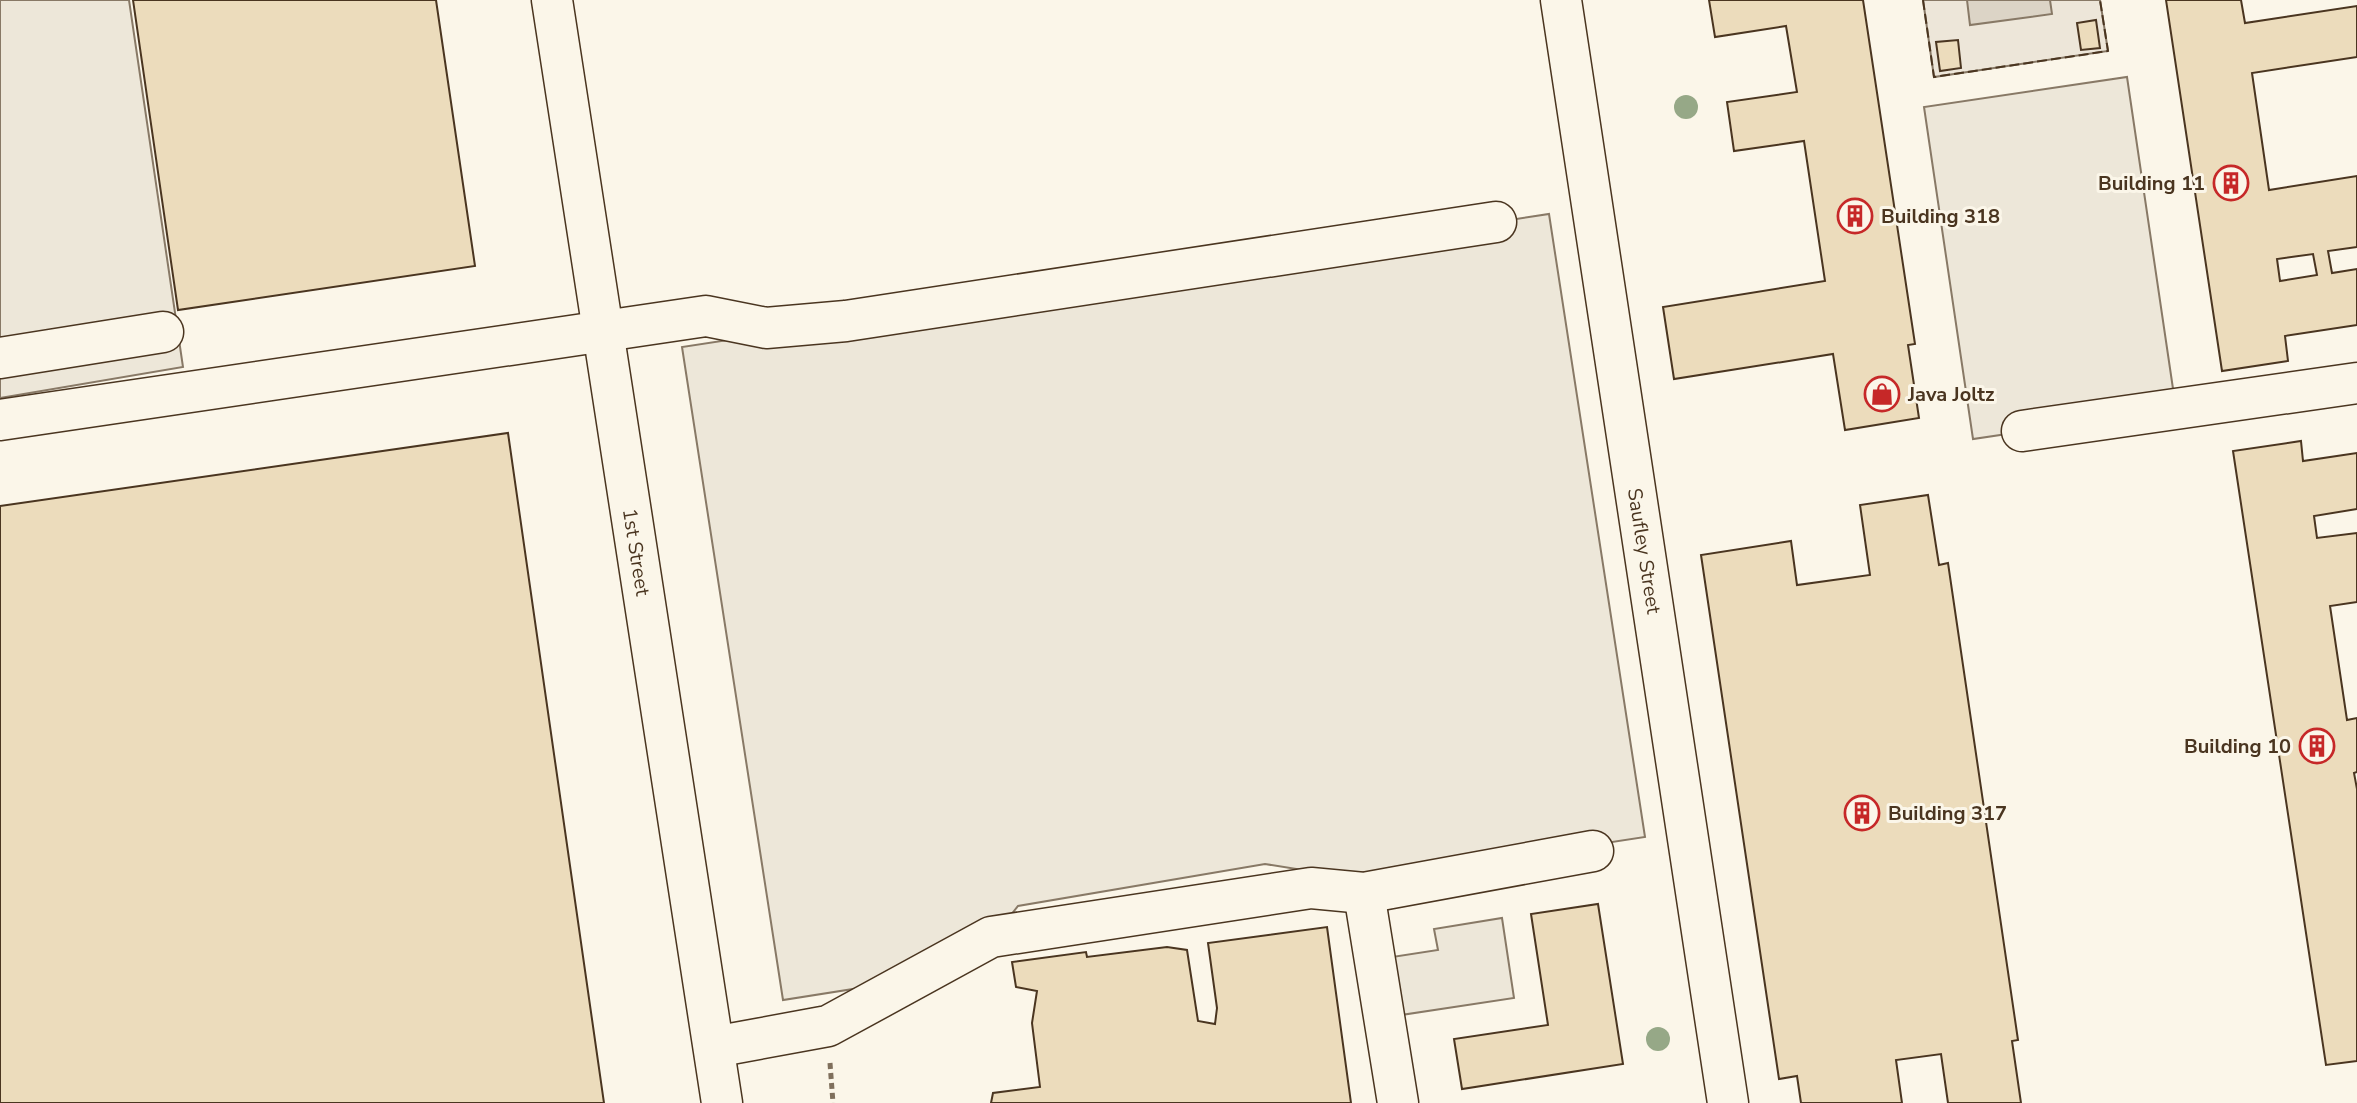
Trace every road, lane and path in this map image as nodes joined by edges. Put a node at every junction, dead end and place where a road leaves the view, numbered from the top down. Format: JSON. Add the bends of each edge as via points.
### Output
{"nodes":[{"id":1,"x":552,"y":0,"type":"edge"},
{"id":2,"x":1561,"y":0,"type":"edge"},
{"id":3,"x":1496,"y":222,"type":"dead end"},
{"id":4,"x":163,"y":332,"type":"dead end"},
{"id":5,"x":601,"y":333,"type":"junction"},
{"id":6,"x":13,"y":356,"type":"edge"},
{"id":7,"x":2357,"y":383,"type":"edge"},
{"id":8,"x":18,"y":417,"type":"edge"},
{"id":9,"x":2022,"y":431,"type":"dead end"},
{"id":10,"x":1593,"y":851,"type":"dead end"},
{"id":11,"x":1364,"y":893,"type":"junction"},
{"id":12,"x":714,"y":1047,"type":"junction"},
{"id":13,"x":722,"y":1103,"type":"edge"},
{"id":14,"x":1398,"y":1103,"type":"edge"},
{"id":15,"x":1728,"y":1103,"type":"edge"}],
"edges":[{"from":1,"to":5,"type":"street","name":"1st Street"},
{"from":2,"to":15,"type":"street","name":"Saufley Street"},
{"from":3,"to":5,"type":"street","via":[[846,321],[766,328],[706,316]]},
{"from":4,"to":6,"type":"street"},
{"from":5,"to":8,"type":"street"},
{"from":5,"to":12,"type":"street","name":"1st Street"},
{"from":6,"to":8,"type":"street"},
{"from":7,"to":9,"type":"street"},
{"from":10,"to":11,"type":"street"},
{"from":11,"to":12,"type":"street","via":[[1311,888],[991,937],[828,1026]]},
{"from":11,"to":14,"type":"street"},
{"from":12,"to":13,"type":"street","name":"1st Street"}]}
